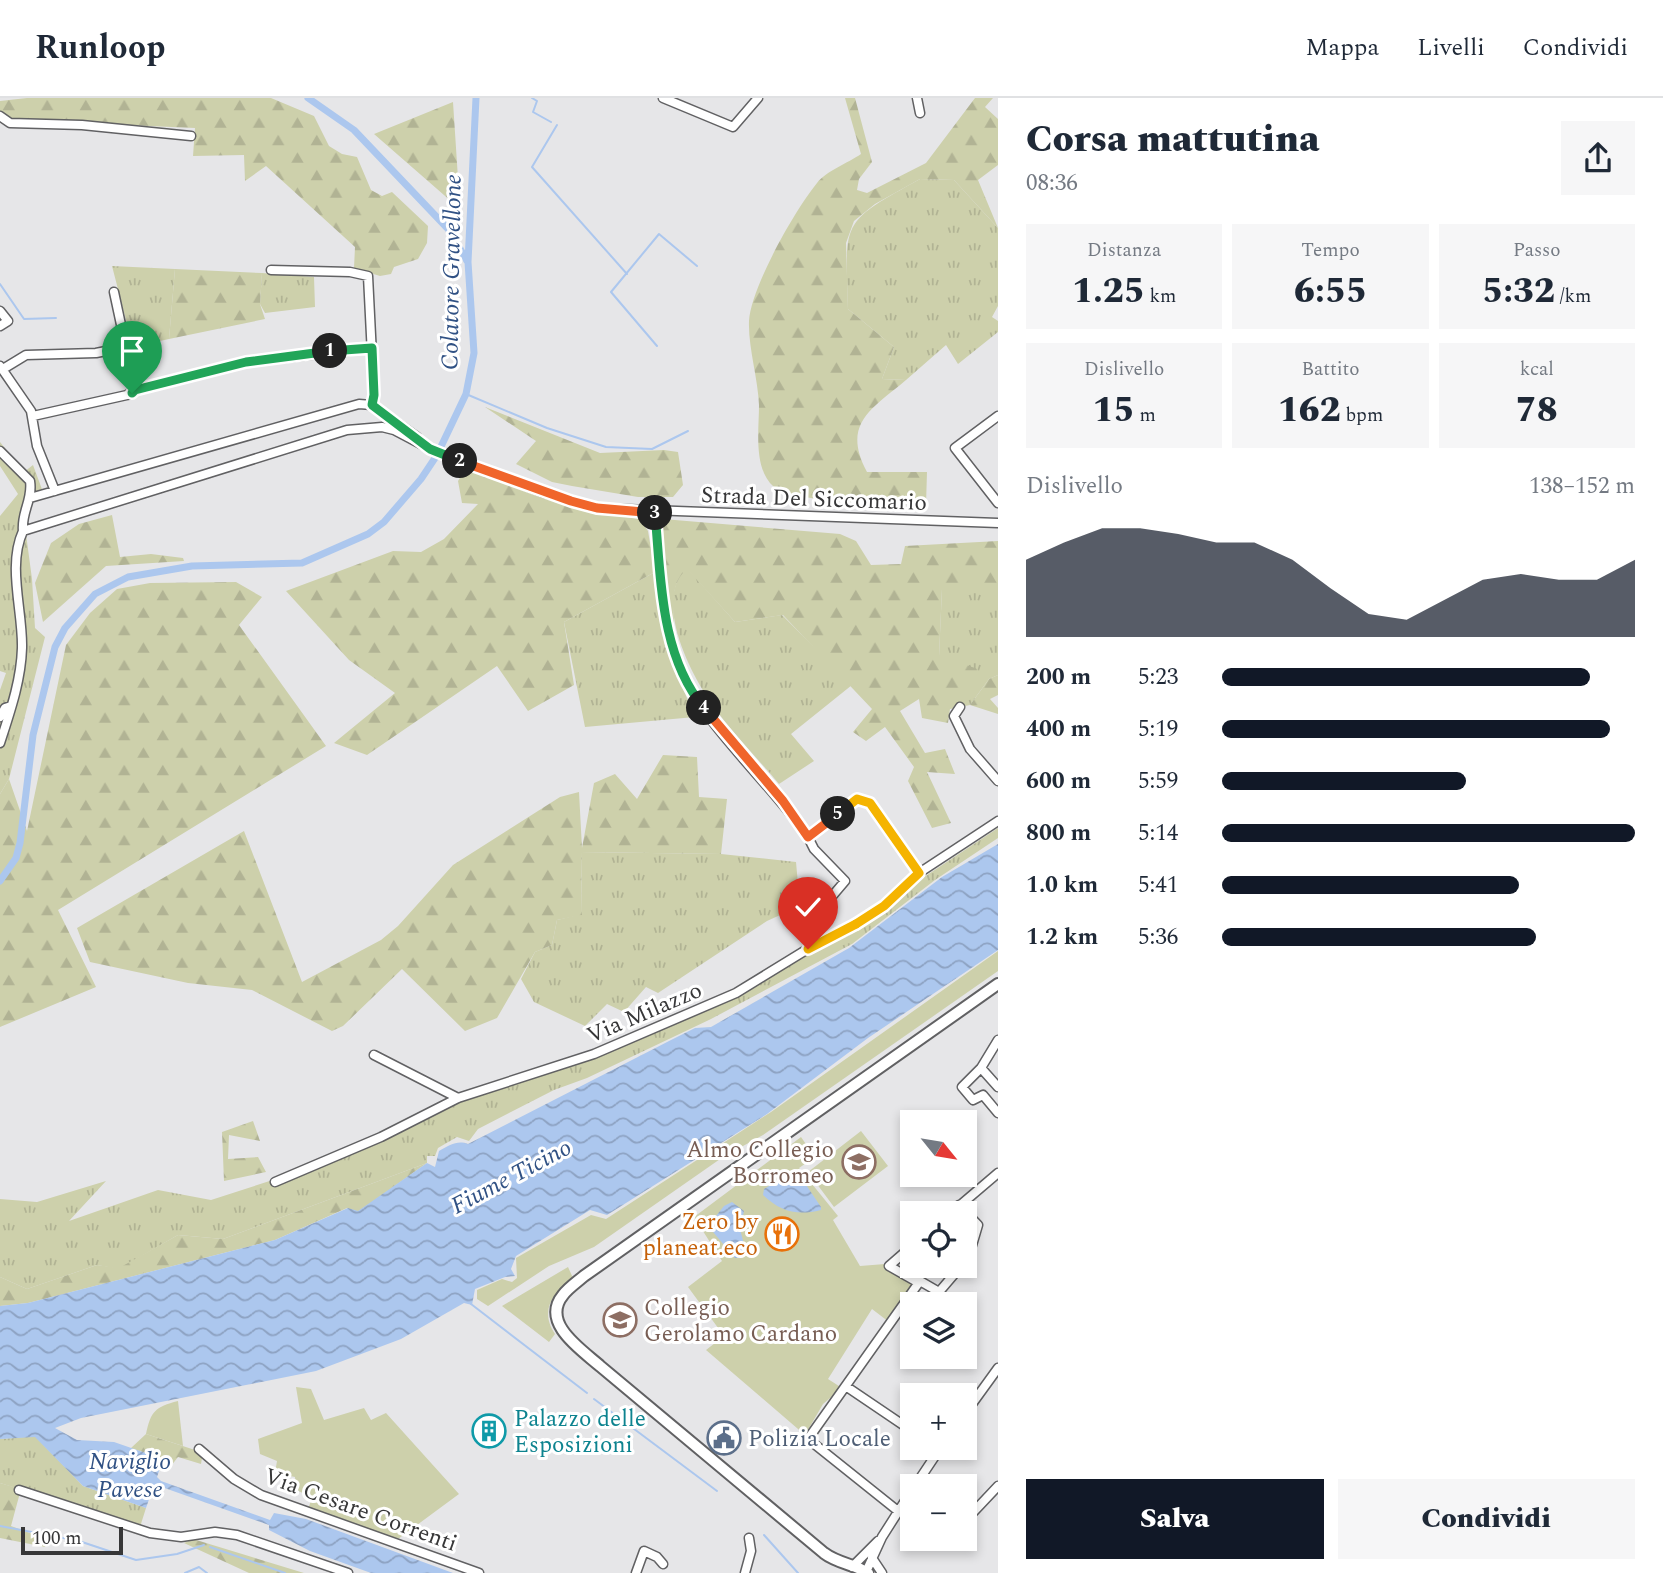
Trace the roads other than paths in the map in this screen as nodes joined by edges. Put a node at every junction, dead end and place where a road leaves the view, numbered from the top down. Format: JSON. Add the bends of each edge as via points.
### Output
{"nodes":[{"id":1,"x":663,"y":98,"type":"edge"},
{"id":2,"x":758,"y":98,"type":"edge"},
{"id":3,"x":917,"y":98,"type":"edge"},
{"id":4,"x":920,"y":113,"type":"dead end"},
{"id":5,"x":0,"y":116,"type":"edge"},
{"id":6,"x":191,"y":136,"type":"dead end"},
{"id":7,"x":271,"y":270,"type":"dead end"},
{"id":8,"x":114,"y":292,"type":"dead end"},
{"id":9,"x":0,"y":311,"type":"edge"},
{"id":10,"x":0,"y":326,"type":"edge"},
{"id":11,"x":127,"y":347,"type":"junction"},
{"id":12,"x":372,"y":348,"type":"junction"},
{"id":13,"x":1,"y":368,"type":"edge"},
{"id":14,"x":135,"y":390,"type":"junction"},
{"id":15,"x":372,"y":405,"type":"junction"},
{"id":16,"x":33,"y":416,"type":"junction"},
{"id":17,"x":998,"y":416,"type":"edge"},
{"id":18,"x":430,"y":449,"type":"junction"},
{"id":19,"x":0,"y":450,"type":"edge"},
{"id":20,"x":55,"y":491,"type":"junction"},
{"id":21,"x":30,"y":498,"type":"junction"},
{"id":22,"x":998,"y":503,"type":"edge"},
{"id":23,"x":655,"y":512,"type":"junction"},
{"id":24,"x":998,"y":523,"type":"edge"},
{"id":25,"x":23,"y":531,"type":"junction"},
{"id":26,"x":11,"y":706,"type":"junction"},
{"id":27,"x":960,"y":707,"type":"dead end"},
{"id":28,"x":0,"y":717,"type":"edge"},
{"id":29,"x":0,"y":743,"type":"edge"},
{"id":30,"x":998,"y":781,"type":"edge"},
{"id":31,"x":998,"y":821,"type":"edge"},
{"id":32,"x":808,"y":837,"type":"junction"},
{"id":33,"x":919,"y":873,"type":"junction"},
{"id":34,"x":817,"y":894,"type":"dead end"},
{"id":35,"x":998,"y":984,"type":"edge"},
{"id":36,"x":998,"y":1040,"type":"edge"},
{"id":37,"x":374,"y":1055,"type":"dead end"},
{"id":38,"x":981,"y":1068,"type":"junction"},
{"id":39,"x":998,"y":1087,"type":"edge"},
{"id":40,"x":458,"y":1098,"type":"junction"},
{"id":41,"x":998,"y":1113,"type":"edge"},
{"id":42,"x":998,"y":1173,"type":"edge"},
{"id":43,"x":275,"y":1182,"type":"dead end"},
{"id":44,"x":965,"y":1201,"type":"edge"},
{"id":45,"x":900,"y":1256,"type":"edge"},
{"id":46,"x":900,"y":1272,"type":"edge"},
{"id":47,"x":912,"y":1278,"type":"edge"},
{"id":48,"x":951,"y":1278,"type":"edge"},
{"id":49,"x":920,"y":1282,"type":"junction"},
{"id":50,"x":998,"y":1368,"type":"edge"},
{"id":51,"x":847,"y":1387,"type":"junction"},
{"id":52,"x":977,"y":1397,"type":"edge"},
{"id":53,"x":900,"y":1424,"type":"edge"},
{"id":54,"x":200,"y":1450,"type":"dead end"},
{"id":55,"x":998,"y":1486,"type":"edge"},
{"id":56,"x":19,"y":1490,"type":"dead end"},
{"id":57,"x":977,"y":1508,"type":"edge"},
{"id":58,"x":898,"y":1511,"type":"joint"},
{"id":59,"x":882,"y":1537,"type":"junction"},
{"id":60,"x":748,"y":1538,"type":"dead end"},
{"id":61,"x":872,"y":1558,"type":"junction"},
{"id":62,"x":663,"y":1564,"type":"dead end"},
{"id":63,"x":847,"y":1571,"type":"edge"},
{"id":64,"x":348,"y":1573,"type":"edge"},
{"id":65,"x":479,"y":1573,"type":"edge"},
{"id":66,"x":636,"y":1573,"type":"edge"},
{"id":67,"x":745,"y":1573,"type":"edge"},
{"id":68,"x":867,"y":1573,"type":"edge"},
{"id":69,"x":882,"y":1573,"type":"edge"}],
"edges":[{"from":1,"to":2,"type":"street","via":[[733,127]]},
{"from":3,"to":4,"type":"street"},
{"from":5,"to":6,"type":"street","via":[[10,123]]},
{"from":7,"to":12,"type":"street","via":[[368,276]]},
{"from":8,"to":11,"type":"street"},
{"from":9,"to":10,"type":"street","via":[[8,321]]},
{"from":11,"to":13,"type":"street","via":[[96,353],[35,353]]},
{"from":11,"to":14,"type":"street"},
{"from":12,"to":14,"type":"street","via":[[246,362]]},
{"from":12,"to":15,"type":"street"},
{"from":13,"to":16,"type":"street"},
{"from":14,"to":16,"type":"street"},
{"from":15,"to":18,"type":"street"},
{"from":15,"to":20,"type":"street","via":[[359,404]]},
{"from":16,"to":20,"type":"street","via":[[37,446]]},
{"from":17,"to":22,"type":"street","via":[[956,448]]},
{"from":18,"to":23,"type":"street","name":"Strada Del Siccomario","via":[[571,501],[597,508]]},
{"from":18,"to":25,"type":"street","via":[[382,427],[347,430]]},
{"from":19,"to":21,"type":"street","via":[[30,481]]},
{"from":20,"to":21,"type":"street"},
{"from":21,"to":25,"type":"street","via":[[21,517]]},
{"from":23,"to":24,"type":"street","name":"Strada Del Siccomario"},
{"from":23,"to":32,"type":"street","via":[[664,606],[677,663],[699,702]]},
{"from":25,"to":26,"type":"street","via":[[16,561],[22,647]]},
{"from":26,"to":28,"type":"street"},
{"from":26,"to":29,"type":"street"},
{"from":27,"to":30,"type":"street","via":[[954,716],[970,750]]},
{"from":31,"to":33,"type":"street","name":"Via Milazzo"},
{"from":32,"to":33,"type":"street","via":[[857,799],[862,800],[870,803]]},
{"from":32,"to":34,"type":"street","via":[[845,881],[828,901]]},
{"from":33,"to":40,"type":"street","name":"Via Milazzo","via":[[884,906],[736,993],[594,1055]]},
{"from":35,"to":63,"type":"main road","via":[[658,1222],[584,1276],[558,1304],[558,1322],[573,1343]]},
{"from":36,"to":38,"type":"street"},
{"from":37,"to":40,"type":"street"},
{"from":38,"to":39,"type":"street"},
{"from":38,"to":41,"type":"street","via":[[962,1087],[973,1100],[983,1095]]},
{"from":40,"to":43,"type":"street","name":"Via Milazzo"},
{"from":42,"to":44,"type":"street"},
{"from":45,"to":46,"type":"street","via":[[889,1266]]},
{"from":47,"to":49,"type":"street"},
{"from":48,"to":49,"type":"street","via":[[939,1292]]},
{"from":49,"to":51,"type":"street"},
{"from":50,"to":52,"type":"street"},
{"from":51,"to":53,"type":"street"},
{"from":51,"to":58,"type":"street","via":[[808,1439]]},
{"from":54,"to":65,"type":"street","name":"Via Cesare Correnti","via":[[261,1495]]},
{"from":55,"to":57,"type":"street"},
{"from":56,"to":64,"type":"street","via":[[150,1533],[181,1538],[215,1532],[237,1535]]},
{"from":58,"to":59,"type":"street"},
{"from":59,"to":61,"type":"street"},
{"from":59,"to":63,"type":"street"},
{"from":60,"to":67,"type":"street","via":[[751,1551]]},
{"from":61,"to":68,"type":"street"},
{"from":61,"to":69,"type":"street"},
{"from":62,"to":66,"type":"street","via":[[644,1551]]},
{"from":63,"to":68,"type":"main road","via":[[859,1567]]}]}
